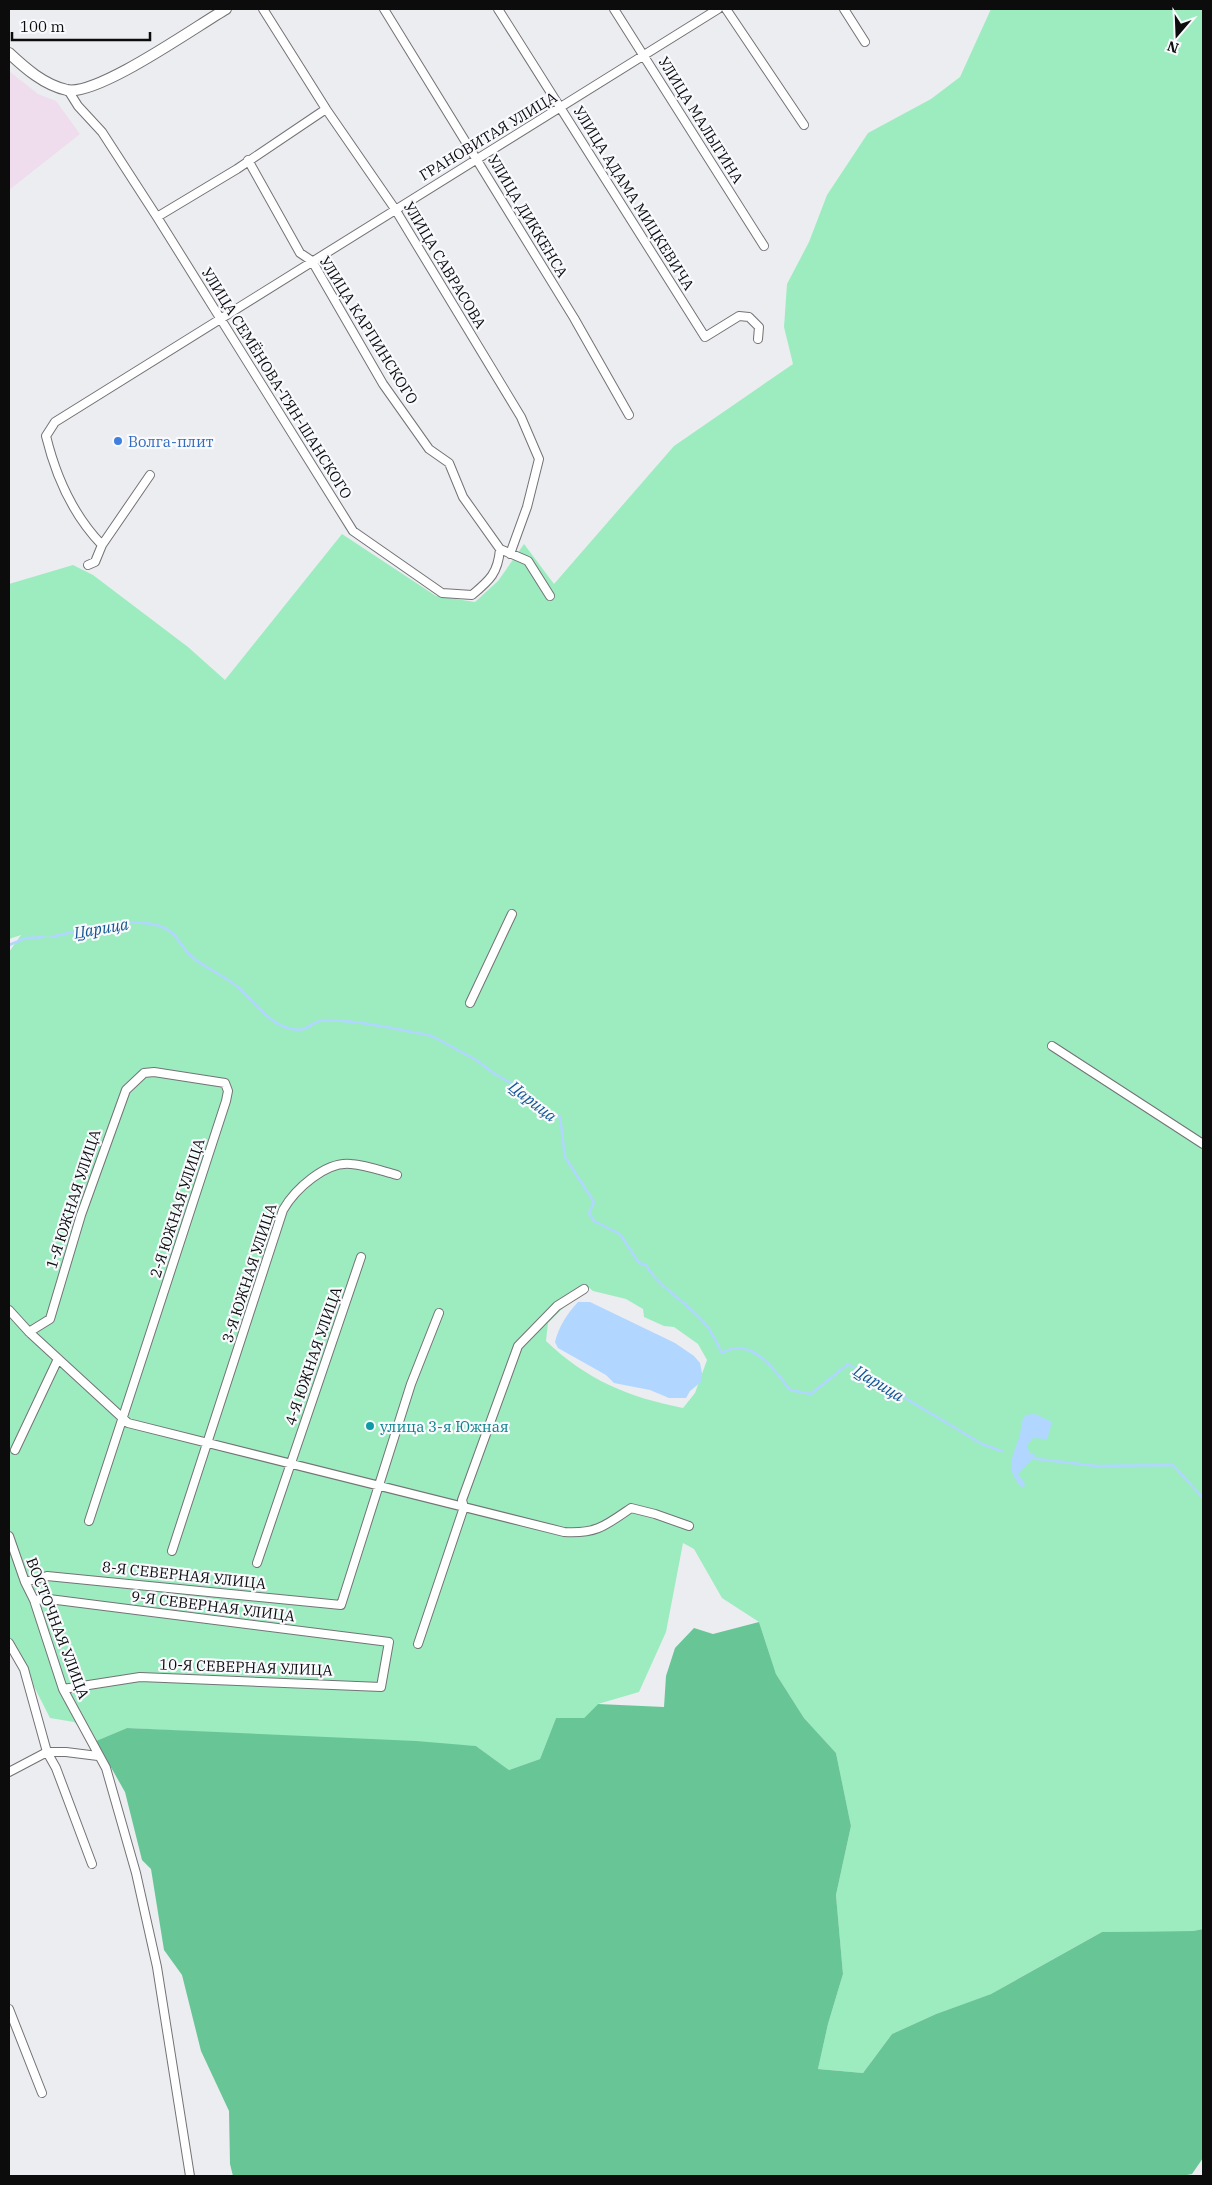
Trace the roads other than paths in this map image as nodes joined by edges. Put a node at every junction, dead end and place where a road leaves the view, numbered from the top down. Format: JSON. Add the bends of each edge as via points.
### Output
{"nodes":[{"id":1,"x":226,"y":9,"type":"edge"},
{"id":2,"x":263,"y":9,"type":"edge"},
{"id":3,"x":384,"y":9,"type":"edge"},
{"id":4,"x":498,"y":9,"type":"edge"},
{"id":5,"x":614,"y":9,"type":"edge"},
{"id":6,"x":718,"y":9,"type":"edge"},
{"id":7,"x":726,"y":9,"type":"edge"},
{"id":8,"x":844,"y":9,"type":"edge"},
{"id":9,"x":864,"y":42,"type":"dead end"},
{"id":10,"x":9,"y":53,"type":"edge"},
{"id":11,"x":645,"y":56,"type":"junction"},
{"id":12,"x":68,"y":90,"type":"junction"},
{"id":13,"x":561,"y":108,"type":"junction"},
{"id":14,"x":326,"y":109,"type":"junction"},
{"id":15,"x":804,"y":125,"type":"dead end"},
{"id":16,"x":476,"y":158,"type":"junction"},
{"id":17,"x":248,"y":160,"type":"junction"},
{"id":18,"x":395,"y":210,"type":"junction"},
{"id":19,"x":157,"y":217,"type":"junction"},
{"id":20,"x":764,"y":246,"type":"dead end"},
{"id":21,"x":312,"y":261,"type":"junction"},
{"id":22,"x":221,"y":319,"type":"junction"},
{"id":23,"x":758,"y":339,"type":"dead end"},
{"id":24,"x":628,"y":415,"type":"dead end"},
{"id":25,"x":150,"y":475,"type":"dead end"},
{"id":26,"x":102,"y":545,"type":"junction"},
{"id":27,"x":500,"y":549,"type":"junction"},
{"id":28,"x":510,"y":554,"type":"junction"},
{"id":29,"x":88,"y":565,"type":"dead end"},
{"id":30,"x":550,"y":596,"type":"dead end"},
{"id":31,"x":512,"y":914,"type":"dead end"},
{"id":32,"x":470,"y":1003,"type":"dead end"},
{"id":33,"x":1052,"y":1046,"type":"dead end"},
{"id":34,"x":144,"y":1073,"type":"joint"},
{"id":35,"x":1203,"y":1144,"type":"edge"},
{"id":36,"x":397,"y":1174,"type":"dead end"},
{"id":37,"x":361,"y":1257,"type":"dead end"},
{"id":38,"x":584,"y":1289,"type":"dead end"},
{"id":39,"x":9,"y":1310,"type":"edge"},
{"id":40,"x":439,"y":1313,"type":"dead end"},
{"id":41,"x":29,"y":1332,"type":"junction"},
{"id":42,"x":58,"y":1359,"type":"junction"},
{"id":43,"x":124,"y":1419,"type":"junction"},
{"id":44,"x":208,"y":1444,"type":"junction"},
{"id":45,"x":15,"y":1450,"type":"dead end"},
{"id":46,"x":291,"y":1463,"type":"junction"},
{"id":47,"x":378,"y":1486,"type":"junction"},
{"id":48,"x":464,"y":1507,"type":"junction"},
{"id":49,"x":89,"y":1521,"type":"dead end"},
{"id":50,"x":689,"y":1526,"type":"dead end"},
{"id":51,"x":9,"y":1536,"type":"edge"},
{"id":52,"x":172,"y":1551,"type":"dead end"},
{"id":53,"x":257,"y":1563,"type":"dead end"},
{"id":54,"x":25,"y":1582,"type":"junction"},
{"id":55,"x":34,"y":1600,"type":"junction"},
{"id":56,"x":389,"y":1642,"type":"joint"},
{"id":57,"x":9,"y":1643,"type":"edge"},
{"id":58,"x":418,"y":1644,"type":"dead end"},
{"id":59,"x":63,"y":1688,"type":"junction"},
{"id":60,"x":47,"y":1752,"type":"junction"},
{"id":61,"x":98,"y":1756,"type":"junction"},
{"id":62,"x":9,"y":1772,"type":"edge"},
{"id":63,"x":92,"y":1864,"type":"dead end"},
{"id":64,"x":9,"y":2009,"type":"edge"},
{"id":65,"x":42,"y":2092,"type":"dead end"},
{"id":66,"x":190,"y":2176,"type":"edge"}],
"edges":[{"from":1,"to":12,"type":"main road","via":[[112,78],[93,87]]},
{"from":2,"to":14,"type":"street","name":"УЛИЦА САВРАСОВА"},
{"from":3,"to":16,"type":"street","name":"УЛИЦА ДИККЕНСА"},
{"from":4,"to":13,"type":"street","name":"УЛИЦА АДАМА МИЦКЕВИЧА"},
{"from":5,"to":11,"type":"street","name":"УЛИЦА МАЛЫГИНА"},
{"from":6,"to":11,"type":"street","name":"ГРАНОВИТАЯ УЛИЦА"},
{"from":7,"to":15,"type":"street"},
{"from":8,"to":9,"type":"street"},
{"from":10,"to":12,"type":"main road","via":[[40,78]]},
{"from":11,"to":13,"type":"street","name":"ГРАНОВИТАЯ УЛИЦА"},
{"from":11,"to":20,"type":"street","name":"УЛИЦА МАЛЫГИНА"},
{"from":12,"to":19,"type":"street","name":"УЛИЦА СЕМЁНОВА-ТЯН-ШАНСКОГО","via":[[102,132]]},
{"from":13,"to":16,"type":"street","name":"ГРАНОВИТАЯ УЛИЦА"},
{"from":13,"to":23,"type":"street","name":"УЛИЦА АДАМА МИЦКЕВИЧА","via":[[705,337],[739,316],[749,316],[759,326]]},
{"from":14,"to":17,"type":"street"},
{"from":14,"to":18,"type":"street","name":"УЛИЦА САВРАСОВА"},
{"from":16,"to":18,"type":"street","name":"ГРАНОВИТАЯ УЛИЦА"},
{"from":16,"to":24,"type":"street","name":"УЛИЦА ДИККЕНСА","via":[[574,318]]},
{"from":17,"to":19,"type":"street"},
{"from":17,"to":21,"type":"street","name":"УЛИЦА КАРПИНСКОГО","via":[[300,253]]},
{"from":18,"to":21,"type":"street","name":"ГРАНОВИТАЯ УЛИЦА"},
{"from":18,"to":28,"type":"street","name":"УЛИЦА САВРАСОВА","via":[[521,417],[539,459],[527,508]]},
{"from":19,"to":22,"type":"street","name":"УЛИЦА СЕМЁНОВА-ТЯН-ШАНСКОГО"},
{"from":21,"to":22,"type":"street","name":"ГРАНОВИТАЯ УЛИЦА"},
{"from":21,"to":27,"type":"street","name":"УЛИЦА КАРПИНСКОГО","via":[[383,384],[429,449],[449,463],[463,497]]},
{"from":22,"to":26,"type":"street","name":"ГРАНОВИТАЯ УЛИЦА","via":[[55,422],[46,436],[70,502],[86,528]]},
{"from":22,"to":27,"type":"street","name":"УЛИЦА СЕМЁНОВА-ТЯН-ШАНСКОГО","via":[[354,531],[442,593],[472,595],[488,582],[498,566]]},
{"from":25,"to":26,"type":"street"},
{"from":26,"to":29,"type":"street","via":[[95,562]]},
{"from":27,"to":28,"type":"street","name":"УЛИЦА КАРПИНСКОГО"},
{"from":28,"to":30,"type":"street","name":"УЛИЦА КАРПИНСКОГО","via":[[528,561]]},
{"from":31,"to":32,"type":"street"},
{"from":33,"to":35,"type":"street"},
{"from":34,"to":41,"type":"street","name":"1-Я ЮЖНАЯ УЛИЦА","via":[[126,1090],[113,1120],[50,1319]]},
{"from":34,"to":43,"type":"street","name":"2-Я ЮЖНАЯ УЛИЦА","via":[[207,1079],[225,1083],[228,1091]]},
{"from":36,"to":44,"type":"street","name":"3-Я ЮЖНАЯ УЛИЦА","via":[[350,1163],[330,1166],[292,1194],[283,1210]]},
{"from":37,"to":46,"type":"street","name":"4-Я ЮЖНАЯ УЛИЦА"},
{"from":38,"to":48,"type":"street","via":[[557,1306],[518,1346],[462,1500]]},
{"from":39,"to":41,"type":"street"},
{"from":40,"to":47,"type":"street","via":[[411,1384]]},
{"from":41,"to":42,"type":"street"},
{"from":42,"to":43,"type":"street"},
{"from":42,"to":45,"type":"street"},
{"from":43,"to":44,"type":"street","via":[[128,1423]]},
{"from":43,"to":49,"type":"street"},
{"from":44,"to":46,"type":"street"},
{"from":44,"to":52,"type":"street","name":"3-Я ЮЖНАЯ УЛИЦА"},
{"from":46,"to":47,"type":"street"},
{"from":46,"to":53,"type":"street","name":"4-Я ЮЖНАЯ УЛИЦА"},
{"from":47,"to":48,"type":"street"},
{"from":47,"to":54,"type":"street","name":"8-Я СЕВЕРНАЯ УЛИЦА","via":[[341,1606],[47,1576]]},
{"from":48,"to":50,"type":"street","via":[[564,1532],[585,1533],[608,1524],[631,1508]]},
{"from":48,"to":58,"type":"street"},
{"from":51,"to":54,"type":"street","name":"ВОСТОЧНАЯ УЛИЦА"},
{"from":54,"to":55,"type":"street","name":"ВОСТОЧНАЯ УЛИЦА"},
{"from":55,"to":56,"type":"street","name":"9-Я СЕВЕРНАЯ УЛИЦА","via":[[49,1599]]},
{"from":55,"to":59,"type":"street","name":"ВОСТОЧНАЯ УЛИЦА"},
{"from":56,"to":59,"type":"street","name":"10-Я СЕВЕРНАЯ УЛИЦА","via":[[381,1687],[140,1677]]},
{"from":57,"to":60,"type":"street","via":[[24,1668]]},
{"from":59,"to":61,"type":"street","name":"ВОСТОЧНАЯ УЛИЦА"},
{"from":60,"to":61,"type":"street"},
{"from":60,"to":62,"type":"street"},
{"from":60,"to":63,"type":"street"},
{"from":61,"to":66,"type":"street","name":"ВОСТОЧНАЯ УЛИЦА","via":[[106,1768],[136,1873],[157,1967]]},
{"from":64,"to":65,"type":"street"}]}
